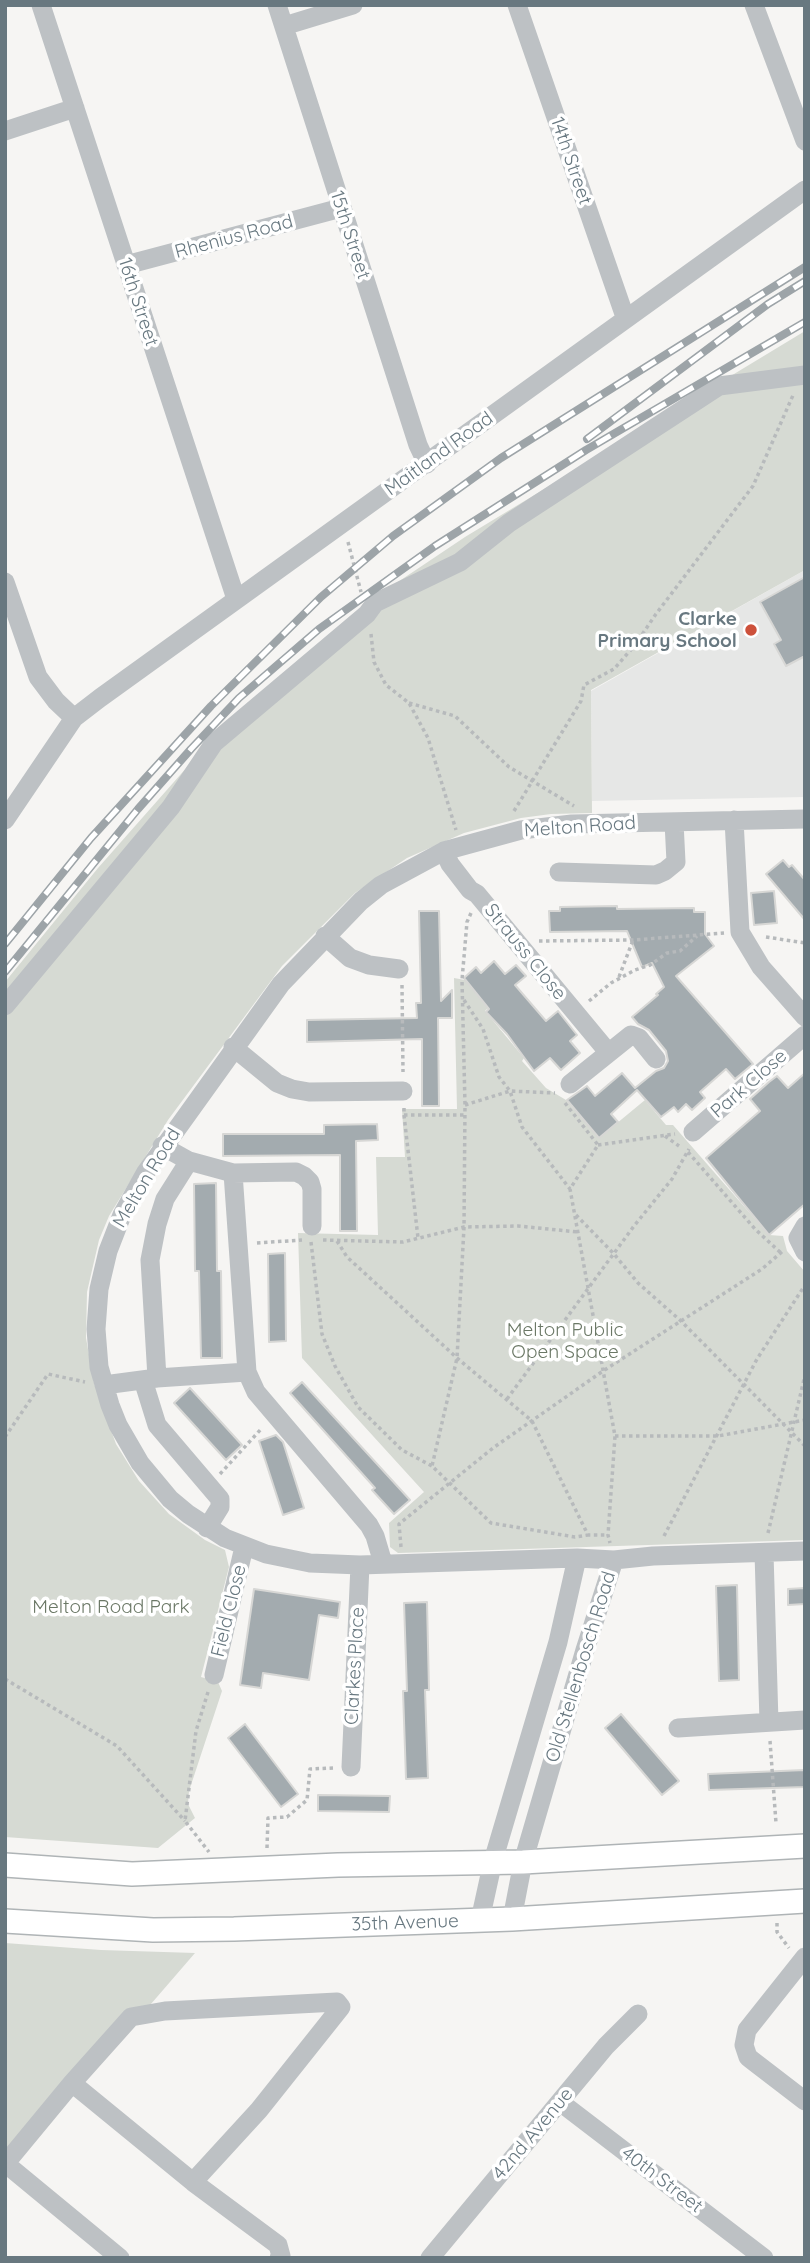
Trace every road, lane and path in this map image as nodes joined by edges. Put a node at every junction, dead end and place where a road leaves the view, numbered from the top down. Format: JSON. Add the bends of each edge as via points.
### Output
{"nodes":[{"id":1,"x":41,"y":5,"type":"edge"},
{"id":2,"x":277,"y":5,"type":"edge"},
{"id":3,"x":353,"y":5,"type":"edge"},
{"id":4,"x":517,"y":5,"type":"edge"},
{"id":5,"x":754,"y":5,"type":"edge"},
{"id":6,"x":284,"y":26,"type":"junction"},
{"id":7,"x":75,"y":108,"type":"junction"},
{"id":8,"x":5,"y":131,"type":"edge"},
{"id":9,"x":805,"y":141,"type":"edge"},
{"id":10,"x":805,"y":190,"type":"edge"},
{"id":11,"x":341,"y":208,"type":"junction"},
{"id":12,"x":126,"y":265,"type":"junction"},
{"id":13,"x":625,"y":317,"type":"junction"},
{"id":14,"x":803,"y":376,"type":"edge"},
{"id":15,"x":427,"y":464,"type":"junction"},
{"id":16,"x":343,"y":523,"type":"junction"},
{"id":17,"x":5,"y":582,"type":"edge"},
{"id":18,"x":236,"y":599,"type":"junction"},
{"id":19,"x":367,"y":614,"type":"junction"},
{"id":20,"x":409,"y":703,"type":"junction"},
{"id":21,"x":74,"y":718,"type":"junction"},
{"id":22,"x":532,"y":781,"type":"junction"},
{"id":23,"x":805,"y":819,"type":"edge"},
{"id":24,"x":5,"y":820,"type":"edge"},
{"id":25,"x":734,"y":820,"type":"junction"},
{"id":26,"x":674,"y":822,"type":"junction"},
{"id":27,"x":597,"y":823,"type":"junction"},
{"id":28,"x":501,"y":834,"type":"junction"},
{"id":29,"x":452,"y":848,"type":"junction"},
{"id":30,"x":559,"y":872,"type":"dead end"},
{"id":31,"x":477,"y":894,"type":"junction"},
{"id":32,"x":740,"y":932,"type":"junction"},
{"id":33,"x":699,"y":935,"type":"junction"},
{"id":34,"x":326,"y":936,"type":"junction"},
{"id":35,"x":633,"y":940,"type":"junction"},
{"id":36,"x":805,"y":943,"type":"edge"},
{"id":37,"x":523,"y":952,"type":"junction"},
{"id":38,"x":399,"y":969,"type":"joint"},
{"id":39,"x":619,"y":979,"type":"junction"},
{"id":40,"x":463,"y":998,"type":"junction"},
{"id":41,"x":5,"y":1006,"type":"edge"},
{"id":42,"x":575,"y":1013,"type":"junction"},
{"id":43,"x":805,"y":1017,"type":"edge"},
{"id":44,"x":805,"y":1035,"type":"edge"},
{"id":45,"x":233,"y":1048,"type":"junction"},
{"id":46,"x":608,"y":1052,"type":"junction"},
{"id":47,"x":656,"y":1059,"type":"dead end"},
{"id":48,"x":564,"y":1089,"type":"junction"},
{"id":49,"x":403,"y":1091,"type":"junction"},
{"id":50,"x":510,"y":1091,"type":"junction"},
{"id":51,"x":465,"y":1105,"type":"junction"},
{"id":52,"x":404,"y":1115,"type":"junction"},
{"id":53,"x":465,"y":1115,"type":"junction"},
{"id":54,"x":693,"y":1132,"type":"junction"},
{"id":55,"x":664,"y":1134,"type":"junction"},
{"id":56,"x":598,"y":1145,"type":"junction"},
{"id":57,"x":162,"y":1146,"type":"junction"},
{"id":58,"x":688,"y":1152,"type":"junction"},
{"id":59,"x":189,"y":1161,"type":"junction"},
{"id":60,"x":233,"y":1173,"type":"junction"},
{"id":61,"x":570,"y":1189,"type":"junction"},
{"id":62,"x":574,"y":1214,"type":"junction"},
{"id":63,"x":464,"y":1227,"type":"junction"},
{"id":64,"x":312,"y":1232,"type":"junction"},
{"id":65,"x":578,"y":1233,"type":"junction"},
{"id":66,"x":418,"y":1238,"type":"junction"},
{"id":67,"x":803,"y":1238,"type":"edge"},
{"id":68,"x":337,"y":1241,"type":"junction"},
{"id":69,"x":238,"y":1245,"type":"junction"},
{"id":70,"x":781,"y":1253,"type":"junction"},
{"id":71,"x":614,"y":1254,"type":"junction"},
{"id":72,"x":805,"y":1285,"type":"edge"},
{"id":73,"x":588,"y":1291,"type":"junction"},
{"id":74,"x":681,"y":1321,"type":"junction"},
{"id":75,"x":457,"y":1358,"type":"junction"},
{"id":76,"x":603,"y":1371,"type":"junction"},
{"id":77,"x":247,"y":1372,"type":"junction"},
{"id":78,"x":805,"y":1375,"type":"edge"},
{"id":79,"x":150,"y":1379,"type":"junction"},
{"id":80,"x":104,"y":1385,"type":"junction"},
{"id":81,"x":743,"y":1386,"type":"junction"},
{"id":82,"x":507,"y":1399,"type":"junction"},
{"id":83,"x":272,"y":1412,"type":"junction"},
{"id":84,"x":533,"y":1420,"type":"junction"},
{"id":85,"x":805,"y":1420,"type":"edge"},
{"id":86,"x":793,"y":1422,"type":"junction"},
{"id":87,"x":783,"y":1424,"type":"junction"},
{"id":88,"x":791,"y":1432,"type":"junction"},
{"id":89,"x":615,"y":1436,"type":"junction"},
{"id":90,"x":718,"y":1436,"type":"junction"},
{"id":91,"x":5,"y":1437,"type":"edge"},
{"id":92,"x":805,"y":1446,"type":"edge"},
{"id":93,"x":432,"y":1466,"type":"junction"},
{"id":94,"x":450,"y":1481,"type":"junction"},
{"id":95,"x":209,"y":1485,"type":"junction"},
{"id":96,"x":207,"y":1528,"type":"junction"},
{"id":97,"x":588,"y":1535,"type":"junction"},
{"id":98,"x":608,"y":1535,"type":"junction"},
{"id":99,"x":244,"y":1547,"type":"junction"},
{"id":100,"x":805,"y":1551,"type":"edge"},
{"id":101,"x":764,"y":1553,"type":"junction"},
{"id":102,"x":653,"y":1556,"type":"junction"},
{"id":103,"x":577,"y":1558,"type":"junction"},
{"id":104,"x":614,"y":1560,"type":"junction"},
{"id":105,"x":393,"y":1563,"type":"junction"},
{"id":106,"x":360,"y":1564,"type":"junction"},
{"id":107,"x":214,"y":1675,"type":"joint"},
{"id":108,"x":5,"y":1679,"type":"edge"},
{"id":109,"x":805,"y":1720,"type":"edge"},
{"id":110,"x":769,"y":1722,"type":"junction"},
{"id":111,"x":678,"y":1728,"type":"dead end"},
{"id":112,"x":351,"y":1767,"type":"joint"},
{"id":113,"x":185,"y":1821,"type":"junction"},
{"id":114,"x":776,"y":1823,"type":"dead end"},
{"id":115,"x":805,"y":1846,"type":"edge"},
{"id":116,"x":267,"y":1850,"type":"dead end"},
{"id":117,"x":211,"y":1853,"type":"dead end"},
{"id":118,"x":493,"y":1861,"type":"junction"},
{"id":119,"x":523,"y":1862,"type":"junction"},
{"id":120,"x":5,"y":1865,"type":"edge"},
{"id":121,"x":805,"y":1901,"type":"edge"},
{"id":122,"x":512,"y":1919,"type":"junction"},
{"id":123,"x":480,"y":1920,"type":"junction"},
{"id":124,"x":5,"y":1921,"type":"edge"},
{"id":125,"x":777,"y":1923,"type":"dead end"},
{"id":126,"x":799,"y":1956,"type":"edge"},
{"id":127,"x":638,"y":2014,"type":"dead end"},
{"id":128,"x":72,"y":2083,"type":"junction"},
{"id":129,"x":805,"y":2101,"type":"edge"},
{"id":130,"x":559,"y":2102,"type":"junction"},
{"id":131,"x":5,"y":2164,"type":"edge"},
{"id":132,"x":193,"y":2182,"type":"junction"},
{"id":133,"x":120,"y":2258,"type":"edge"},
{"id":134,"x":279,"y":2258,"type":"edge"},
{"id":135,"x":430,"y":2258,"type":"edge"},
{"id":136,"x":764,"y":2258,"type":"edge"}],
"edges":[{"from":1,"to":7,"type":"street","name":"16th Street"},
{"from":2,"to":6,"type":"street","name":"15th Street"},
{"from":3,"to":6,"type":"street"},
{"from":4,"to":13,"type":"street","name":"14th Street"},
{"from":5,"to":9,"type":"street"},
{"from":6,"to":11,"type":"street","name":"15th Street"},
{"from":7,"to":8,"type":"street"},
{"from":7,"to":12,"type":"street","name":"16th Street"},
{"from":10,"to":13,"type":"street","name":"Maitland Road"},
{"from":11,"to":12,"type":"street","name":"Rhenius Road"},
{"from":11,"to":15,"type":"street","name":"15th Street"},
{"from":12,"to":18,"type":"street","name":"16th Street"},
{"from":13,"to":15,"type":"street","name":"Maitland Road"},
{"from":14,"to":19,"type":"street","via":[[719,386],[509,523],[460,562],[374,603]]},
{"from":14,"to":22,"type":"path","via":[[754,486],[635,645],[614,668],[584,685],[581,701]]},
{"from":15,"to":16,"type":"street","name":"Maitland Road"},
{"from":16,"to":18,"type":"street","name":"Maitland Road"},
{"from":16,"to":19,"type":"path"},
{"from":17,"to":21,"type":"street","via":[[38,677]]},
{"from":18,"to":21,"type":"street","name":"Maitland Road"},
{"from":19,"to":20,"type":"path","via":[[374,662],[386,685]]},
{"from":19,"to":41,"type":"street","via":[[214,743],[171,807]]},
{"from":20,"to":22,"type":"path","via":[[455,716],[509,767]]},
{"from":20,"to":29,"type":"path","via":[[428,738]]},
{"from":21,"to":24,"type":"street","name":"Maitland Road"},
{"from":22,"to":27,"type":"path"},
{"from":22,"to":28,"type":"path"},
{"from":23,"to":25,"type":"street","name":"Melton Road"},
{"from":25,"to":26,"type":"street","name":"Melton Road"},
{"from":25,"to":32,"type":"street"},
{"from":26,"to":27,"type":"street","name":"Melton Road"},
{"from":26,"to":30,"type":"street","via":[[676,862],[666,871],[656,875]]},
{"from":27,"to":28,"type":"street","name":"Melton Road"},
{"from":28,"to":29,"type":"street","name":"Melton Road"},
{"from":29,"to":31,"type":"street","name":"Strauss Close","via":[[450,864]]},
{"from":29,"to":34,"type":"street","name":"Melton Road","via":[[381,885]]},
{"from":31,"to":37,"type":"street","name":"Strauss Close"},
{"from":31,"to":40,"type":"path","via":[[467,922]]},
{"from":32,"to":33,"type":"path"},
{"from":32,"to":36,"type":"path"},
{"from":32,"to":43,"type":"street","via":[[761,967]]},
{"from":33,"to":35,"type":"path"},
{"from":33,"to":39,"type":"path","via":[[680,951],[667,953]]},
{"from":34,"to":38,"type":"street","via":[[350,958]]},
{"from":34,"to":45,"type":"street","name":"Melton Road","via":[[281,984]]},
{"from":35,"to":37,"type":"path","via":[[536,942]]},
{"from":35,"to":39,"type":"path"},
{"from":37,"to":42,"type":"street","name":"Strauss Close"},
{"from":38,"to":49,"type":"path"},
{"from":39,"to":42,"type":"path"},
{"from":40,"to":50,"type":"path","via":[[483,1029],[499,1077]]},
{"from":40,"to":51,"type":"path"},
{"from":42,"to":46,"type":"street","name":"Strauss Close"},
{"from":44,"to":54,"type":"street","name":"Park Close"},
{"from":45,"to":49,"type":"street","via":[[277,1083],[292,1089]]},
{"from":45,"to":57,"type":"street","name":"Melton Road"},
{"from":46,"to":47,"type":"street","via":[[631,1035]]},
{"from":46,"to":48,"type":"street"},
{"from":48,"to":50,"type":"path"},
{"from":48,"to":56,"type":"path"},
{"from":49,"to":52,"type":"path"},
{"from":50,"to":51,"type":"path"},
{"from":50,"to":61,"type":"path","via":[[523,1127]]},
{"from":51,"to":53,"type":"path"},
{"from":52,"to":53,"type":"path"},
{"from":52,"to":66,"type":"path"},
{"from":53,"to":63,"type":"path"},
{"from":54,"to":55,"type":"path"},
{"from":54,"to":58,"type":"path"},
{"from":55,"to":56,"type":"path"},
{"from":55,"to":58,"type":"path"},
{"from":56,"to":61,"type":"path"},
{"from":57,"to":59,"type":"street"},
{"from":57,"to":80,"type":"street","name":"Melton Road","via":[[122,1214],[103,1270],[96,1349]]},
{"from":58,"to":70,"type":"path"},
{"from":58,"to":71,"type":"path"},
{"from":59,"to":60,"type":"street"},
{"from":59,"to":79,"type":"street","via":[[165,1199],[156,1224],[150,1260]]},
{"from":60,"to":64,"type":"street","via":[[296,1172],[304,1176],[312,1189]]},
{"from":60,"to":69,"type":"street"},
{"from":61,"to":62,"type":"path"},
{"from":62,"to":65,"type":"path"},
{"from":62,"to":71,"type":"path"},
{"from":63,"to":65,"type":"path","via":[[518,1226]]},
{"from":63,"to":66,"type":"path"},
{"from":63,"to":75,"type":"path"},
{"from":64,"to":68,"type":"path"},
{"from":64,"to":69,"type":"path"},
{"from":64,"to":93,"type":"path","via":[[322,1334],[335,1366],[358,1407],[402,1450]]},
{"from":65,"to":73,"type":"path"},
{"from":66,"to":68,"type":"path"},
{"from":67,"to":70,"type":"path"},
{"from":68,"to":75,"type":"path","via":[[347,1256]]},
{"from":69,"to":77,"type":"street"},
{"from":70,"to":74,"type":"path"},
{"from":71,"to":73,"type":"path"},
{"from":71,"to":74,"type":"path","via":[[638,1283]]},
{"from":72,"to":81,"type":"path"},
{"from":73,"to":76,"type":"path"},
{"from":73,"to":82,"type":"path"},
{"from":74,"to":76,"type":"path"},
{"from":74,"to":81,"type":"path"},
{"from":75,"to":82,"type":"path"},
{"from":75,"to":93,"type":"path"},
{"from":76,"to":84,"type":"path"},
{"from":76,"to":89,"type":"path"},
{"from":77,"to":79,"type":"street"},
{"from":77,"to":83,"type":"street"},
{"from":78,"to":86,"type":"path"},
{"from":79,"to":80,"type":"street"},
{"from":79,"to":95,"type":"street","via":[[157,1425]]},
{"from":80,"to":91,"type":"path","via":[[48,1374]]},
{"from":80,"to":96,"type":"street","name":"Melton Road","via":[[118,1425],[140,1463],[170,1499]]},
{"from":81,"to":87,"type":"path"},
{"from":81,"to":90,"type":"path"},
{"from":82,"to":84,"type":"path"},
{"from":83,"to":95,"type":"path","via":[[258,1434]]},
{"from":83,"to":105,"type":"street","via":[[369,1525]]},
{"from":84,"to":94,"type":"path"},
{"from":84,"to":97,"type":"path"},
{"from":85,"to":86,"type":"path"},
{"from":86,"to":87,"type":"path"},
{"from":86,"to":88,"type":"path"},
{"from":87,"to":88,"type":"path"},
{"from":87,"to":90,"type":"path"},
{"from":88,"to":92,"type":"path"},
{"from":88,"to":101,"type":"path"},
{"from":89,"to":90,"type":"path"},
{"from":89,"to":98,"type":"path"},
{"from":90,"to":102,"type":"path"},
{"from":93,"to":94,"type":"path"},
{"from":94,"to":97,"type":"path","via":[[491,1523],[575,1537]]},
{"from":94,"to":105,"type":"path","via":[[399,1524]]},
{"from":95,"to":96,"type":"street","via":[[221,1502]]},
{"from":96,"to":99,"type":"street","name":"Melton Road"},
{"from":97,"to":98,"type":"path"},
{"from":98,"to":104,"type":"path"},
{"from":99,"to":106,"type":"street","name":"Melton Road","via":[[299,1562]]},
{"from":99,"to":107,"type":"street","name":"Field Close"},
{"from":100,"to":101,"type":"street","name":"Old Stellenbosch Road"},
{"from":101,"to":102,"type":"street","name":"Old Stellenbosch Road"},
{"from":101,"to":110,"type":"street"},
{"from":102,"to":104,"type":"street","name":"Old Stellenbosch Road"},
{"from":103,"to":104,"type":"street","name":"Melton Road"},
{"from":103,"to":105,"type":"street","name":"Melton Road"},
{"from":103,"to":118,"type":"street","name":"Old Stellenbosch Road","via":[[558,1642]]},
{"from":104,"to":119,"type":"street","name":"Old Stellenbosch Road"},
{"from":105,"to":106,"type":"street","name":"Melton Road"},
{"from":106,"to":112,"type":"street","name":"Clarkes Place"},
{"from":107,"to":113,"type":"path","via":[[196,1731]]},
{"from":108,"to":113,"type":"path","via":[[117,1746]]},
{"from":109,"to":110,"type":"street"},
{"from":110,"to":111,"type":"street"},
{"from":110,"to":114,"type":"path"},
{"from":112,"to":116,"type":"path","via":[[310,1769],[307,1800],[287,1817],[268,1818]]},
{"from":113,"to":117,"type":"path"},
{"from":115,"to":119,"type":"main road"},
{"from":118,"to":119,"type":"main road"},
{"from":118,"to":120,"type":"main road","via":[[132,1874]]},
{"from":118,"to":123,"type":"street","name":"Old Stellenbosch Road"},
{"from":119,"to":122,"type":"street","name":"Old Stellenbosch Road"},
{"from":121,"to":122,"type":"main road","name":"35th Avenue"},
{"from":122,"to":123,"type":"main road","name":"35th Avenue"},
{"from":123,"to":124,"type":"main road","name":"35th Avenue","via":[[234,1930]]},
{"from":125,"to":126,"type":"path","via":[[777,1932]]},
{"from":126,"to":129,"type":"street","via":[[747,2030],[744,2045],[748,2057]]},
{"from":127,"to":130,"type":"street","name":"42nd Avenue"},
{"from":128,"to":131,"type":"street"},
{"from":128,"to":132,"type":"street"},
{"from":128,"to":132,"type":"street","via":[[131,2017],[164,2011],[337,2002],[341,2007],[266,2101]]},
{"from":130,"to":135,"type":"street","name":"42nd Avenue"},
{"from":130,"to":136,"type":"street","name":"40th Street"},
{"from":131,"to":133,"type":"street"},
{"from":132,"to":134,"type":"street","via":[[278,2245]]}]}
